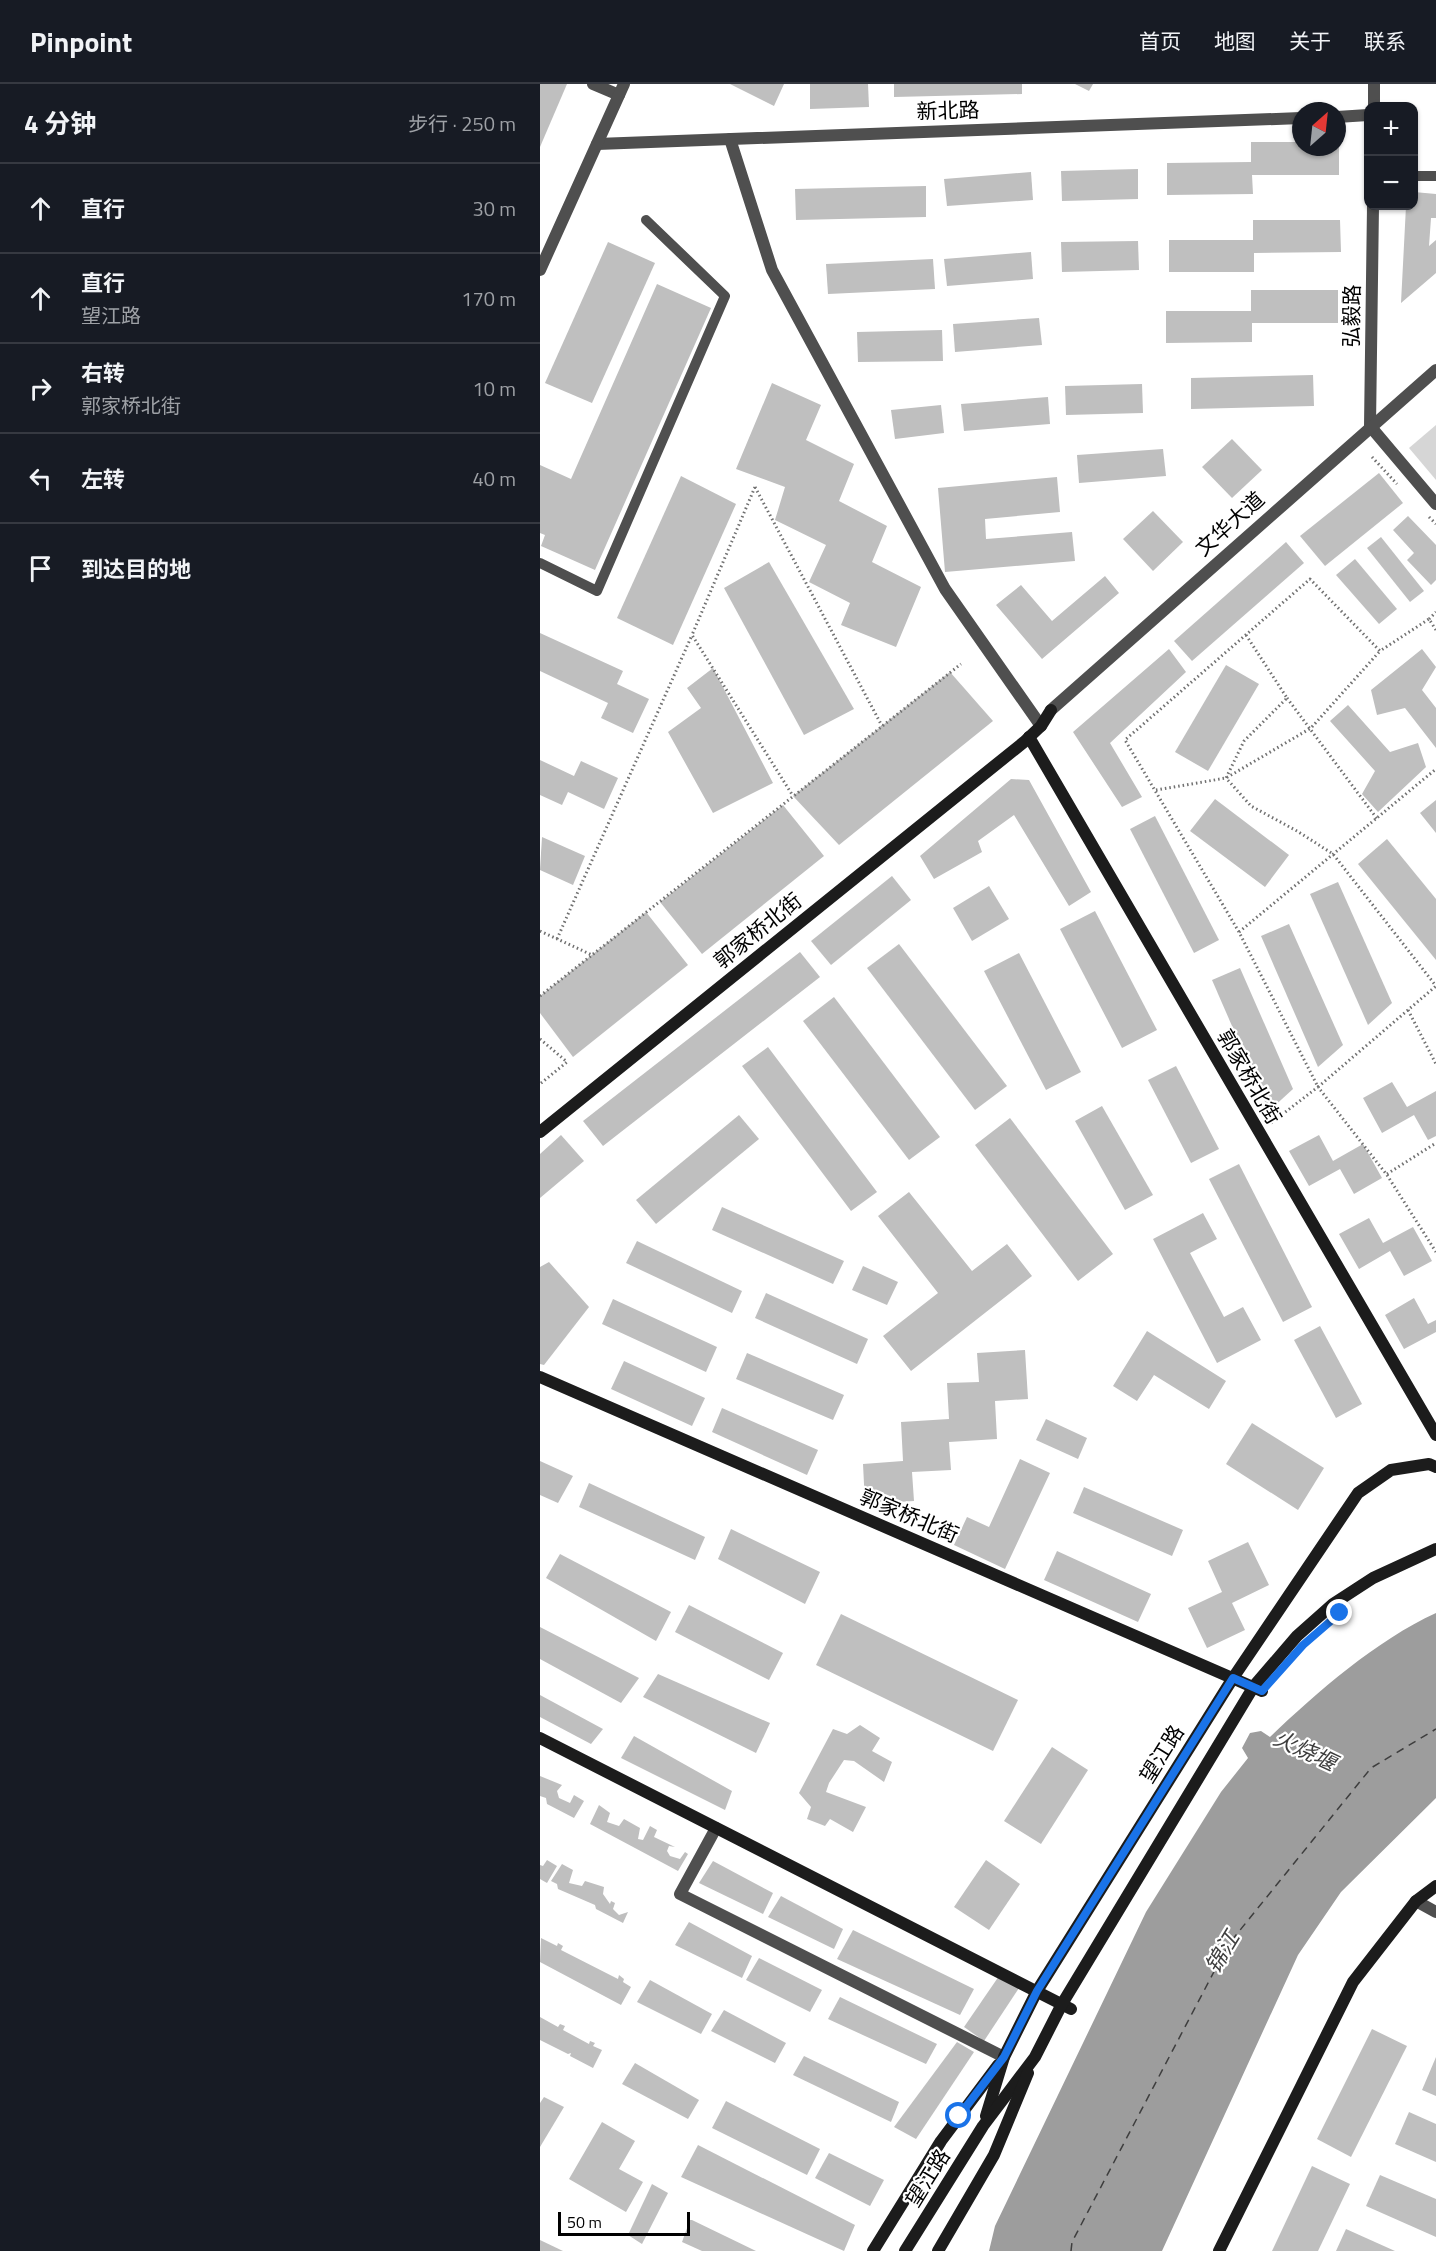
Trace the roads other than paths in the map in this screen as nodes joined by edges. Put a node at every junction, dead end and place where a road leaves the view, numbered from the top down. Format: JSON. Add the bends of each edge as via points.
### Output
{"nodes":[{"id":1,"x":593,"y":84,"type":"edge"},
{"id":2,"x":1374,"y":84,"type":"edge"},
{"id":3,"x":622,"y":90,"type":"edge"},
{"id":4,"x":1374,"y":102,"type":"edge"},
{"id":5,"x":1364,"y":115,"type":"edge"},
{"id":6,"x":1346,"y":116,"type":"edge"},
{"id":7,"x":1292,"y":118,"type":"edge"},
{"id":8,"x":730,"y":139,"type":"junction"},
{"id":9,"x":597,"y":144,"type":"junction"},
{"id":10,"x":1418,"y":176,"type":"edge"},
{"id":11,"x":1436,"y":176,"type":"edge"},
{"id":12,"x":1373,"y":210,"type":"edge"},
{"id":13,"x":646,"y":220,"type":"dead end"},
{"id":14,"x":540,"y":270,"type":"edge"},
{"id":15,"x":1436,"y":370,"type":"edge"},
{"id":16,"x":1370,"y":426,"type":"junction"},
{"id":17,"x":1436,"y":504,"type":"edge"},
{"id":18,"x":540,"y":563,"type":"edge"},
{"id":19,"x":1051,"y":710,"type":"joint"},
{"id":20,"x":1041,"y":726,"type":"junction"},
{"id":21,"x":1029,"y":738,"type":"junction"},
{"id":22,"x":540,"y":1132,"type":"edge"},
{"id":23,"x":540,"y":1377,"type":"edge"},
{"id":24,"x":1436,"y":1435,"type":"edge"},
{"id":25,"x":1436,"y":1467,"type":"edge"},
{"id":26,"x":1436,"y":1549,"type":"edge"},
{"id":27,"x":1233,"y":1678,"type":"junction"},
{"id":28,"x":1258,"y":1688,"type":"junction"},
{"id":29,"x":540,"y":1738,"type":"edge"},
{"id":30,"x":716,"y":1828,"type":"junction"},
{"id":31,"x":1436,"y":1886,"type":"edge"},
{"id":32,"x":1416,"y":1901,"type":"junction"},
{"id":33,"x":1436,"y":1912,"type":"edge"},
{"id":34,"x":1037,"y":1991,"type":"junction"},
{"id":35,"x":1066,"y":2006,"type":"junction"},
{"id":36,"x":1004,"y":2057,"type":"junction"},
{"id":37,"x":1035,"y":2057,"type":"junction"},
{"id":38,"x":983,"y":2126,"type":"junction"},
{"id":39,"x":873,"y":2251,"type":"edge"},
{"id":40,"x":905,"y":2251,"type":"edge"},
{"id":41,"x":938,"y":2251,"type":"edge"},
{"id":42,"x":1220,"y":2251,"type":"edge"}],
"edges":[{"from":1,"to":3,"type":"street"},
{"from":2,"to":4,"type":"street"},
{"from":3,"to":9,"type":"street"},
{"from":5,"to":6,"type":"street"},
{"from":7,"to":8,"type":"street","name":"新北路"},
{"from":8,"to":9,"type":"street","name":"新北路"},
{"from":8,"to":20,"type":"street","via":[[772,270],[945,589]]},
{"from":9,"to":14,"type":"street"},
{"from":10,"to":11,"type":"lane"},
{"from":12,"to":16,"type":"street","name":"弘毅路"},
{"from":13,"to":18,"type":"lane","via":[[724,296],[597,591]]},
{"from":15,"to":16,"type":"street","name":"文华大道"},
{"from":16,"to":17,"type":"street"},
{"from":16,"to":19,"type":"street","name":"文华大道"},
{"from":19,"to":20,"type":"street","name":"郭家桥北街"},
{"from":20,"to":21,"type":"street","name":"郭家桥北街"},
{"from":21,"to":22,"type":"street","name":"郭家桥北街"},
{"from":21,"to":24,"type":"street","name":"郭家桥北街"},
{"from":23,"to":27,"type":"street","name":"郭家桥北街"},
{"from":25,"to":27,"type":"street","name":"望江路","via":[[1429,1464],[1391,1470],[1358,1493]]},
{"from":26,"to":28,"type":"street","name":"望江路","via":[[1373,1578],[1334,1604],[1297,1636]]},
{"from":27,"to":28,"type":"street","name":"郭家桥北街"},
{"from":27,"to":34,"type":"street","name":"望江路"},
{"from":28,"to":35,"type":"street","name":"望江路"},
{"from":29,"to":30,"type":"street"},
{"from":30,"to":34,"type":"street"},
{"from":30,"to":36,"type":"street","via":[[680,1894]]},
{"from":31,"to":32,"type":"street"},
{"from":32,"to":33,"type":"street"},
{"from":32,"to":42,"type":"street","via":[[1353,1982]]},
{"from":34,"to":35,"type":"street"},
{"from":34,"to":36,"type":"street","name":"望江路"},
{"from":35,"to":37,"type":"street","name":"望江路"},
{"from":36,"to":38,"type":"street","name":"望江路"},
{"from":36,"to":39,"type":"street","via":[[941,2141]]},
{"from":37,"to":38,"type":"street","name":"望江路"},
{"from":37,"to":41,"type":"street","via":[[994,2155]]},
{"from":38,"to":40,"type":"street","name":"望江路"}]}
